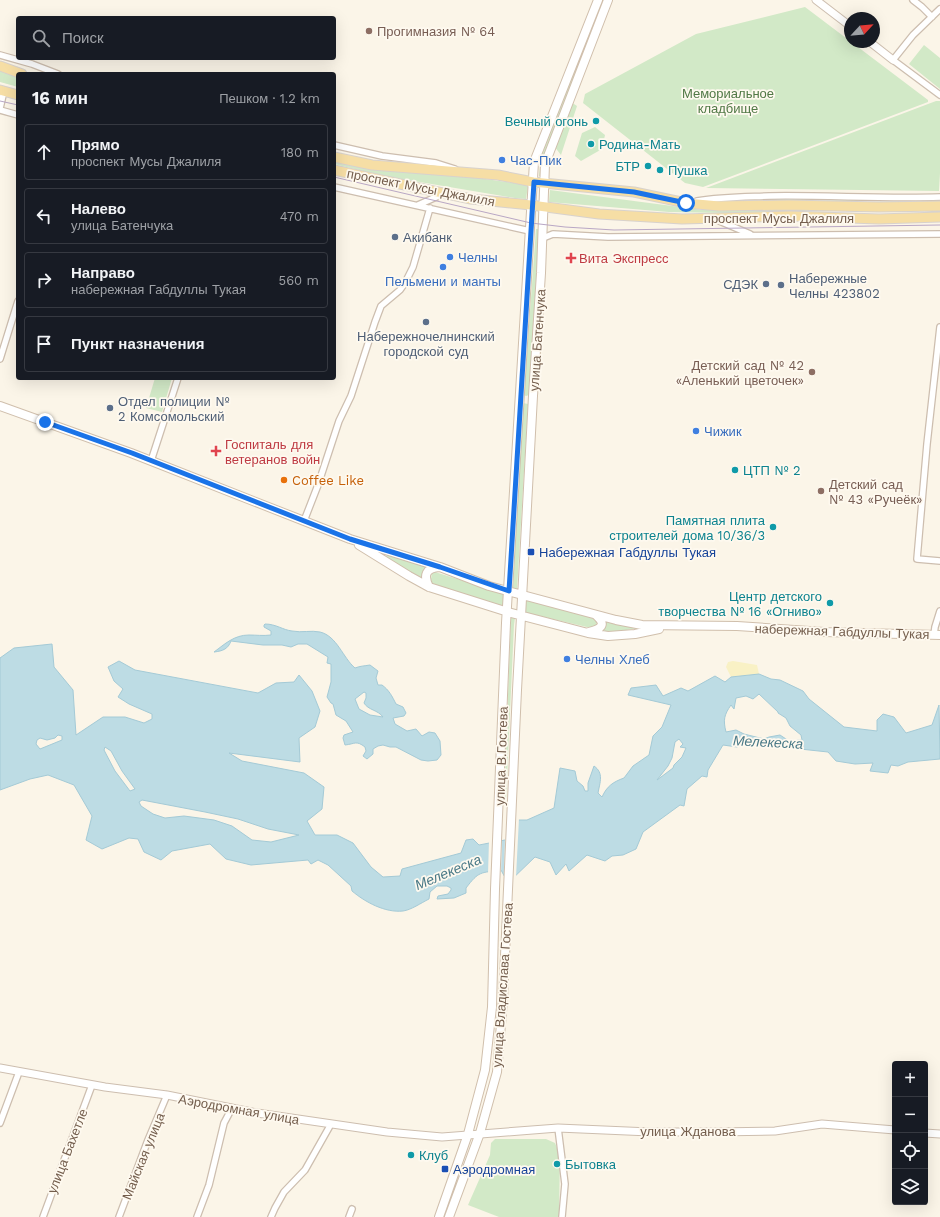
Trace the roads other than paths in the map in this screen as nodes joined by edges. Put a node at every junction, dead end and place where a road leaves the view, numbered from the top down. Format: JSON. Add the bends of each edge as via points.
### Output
{"nodes":[{"id":1,"x":598,"y":0,"type":"edge"},
{"id":2,"x":608,"y":0,"type":"edge"},
{"id":3,"x":816,"y":0,"type":"edge"},
{"id":4,"x":913,"y":0,"type":"edge"},
{"id":5,"x":940,"y":9,"type":"edge"},
{"id":6,"x":932,"y":17,"type":"junction"},
{"id":7,"x":844,"y":21,"type":"edge"},
{"id":8,"x":878,"y":48,"type":"edge"},
{"id":9,"x":576,"y":54,"type":"junction"},
{"id":10,"x":0,"y":55,"type":"edge"},
{"id":11,"x":586,"y":58,"type":"junction"},
{"id":12,"x":16,"y":60,"type":"edge"},
{"id":13,"x":18,"y":60,"type":"edge"},
{"id":14,"x":893,"y":60,"type":"junction"},
{"id":15,"x":0,"y":66,"type":"edge"},
{"id":16,"x":16,"y":72,"type":"edge"},
{"id":17,"x":53,"y":72,"type":"edge"},
{"id":18,"x":2,"y":90,"type":"edge"},
{"id":19,"x":16,"y":94,"type":"edge"},
{"id":20,"x":940,"y":95,"type":"edge"},
{"id":21,"x":0,"y":109,"type":"edge"},
{"id":22,"x":16,"y":114,"type":"edge"},
{"id":23,"x":336,"y":145,"type":"edge"},
{"id":24,"x":336,"y":157,"type":"edge"},
{"id":25,"x":336,"y":170,"type":"edge"},
{"id":26,"x":463,"y":171,"type":"junction"},
{"id":27,"x":534,"y":182,"type":"junction"},
{"id":28,"x":545,"y":183,"type":"junction"},
{"id":29,"x":336,"y":187,"type":"edge"},
{"id":30,"x":444,"y":193,"type":"junction"},
{"id":31,"x":940,"y":197,"type":"edge"},
{"id":32,"x":686,"y":203,"type":"junction"},
{"id":33,"x":418,"y":205,"type":"junction"},
{"id":34,"x":531,"y":205,"type":"junction"},
{"id":35,"x":940,"y":206,"type":"edge"},
{"id":36,"x":544,"y":207,"type":"junction"},
{"id":37,"x":430,"y":208,"type":"junction"},
{"id":38,"x":940,"y":217,"type":"edge"},
{"id":39,"x":714,"y":218,"type":"junction"},
{"id":40,"x":530,"y":231,"type":"junction"},
{"id":41,"x":940,"y":234,"type":"edge"},
{"id":42,"x":755,"y":236,"type":"junction"},
{"id":43,"x":543,"y":238,"type":"junction"},
{"id":44,"x":16,"y":307,"type":"edge"},
{"id":45,"x":940,"y":327,"type":"edge"},
{"id":46,"x":0,"y":359,"type":"edge"},
{"id":47,"x":177,"y":380,"type":"edge"},
{"id":48,"x":520,"y":394,"type":"junction"},
{"id":49,"x":533,"y":396,"type":"junction"},
{"id":50,"x":0,"y":406,"type":"edge"},
{"id":51,"x":151,"y":461,"type":"junction"},
{"id":52,"x":304,"y":521,"type":"junction"},
{"id":53,"x":350,"y":539,"type":"junction"},
{"id":54,"x":940,"y":561,"type":"edge"},
{"id":55,"x":440,"y":567,"type":"junction"},
{"id":56,"x":429,"y":587,"type":"junction"},
{"id":57,"x":509,"y":591,"type":"junction"},
{"id":58,"x":522,"y":595,"type":"junction"},
{"id":59,"x":940,"y":611,"type":"edge"},
{"id":60,"x":508,"y":612,"type":"junction"},
{"id":61,"x":595,"y":614,"type":"junction"},
{"id":62,"x":521,"y":615,"type":"junction"},
{"id":63,"x":506,"y":623,"type":"joint"},
{"id":64,"x":671,"y":626,"type":"junction"},
{"id":65,"x":588,"y":633,"type":"junction"},
{"id":66,"x":937,"y":635,"type":"edge"},
{"id":67,"x":517,"y":690,"type":"joint"},
{"id":68,"x":495,"y":889,"type":"joint"},
{"id":69,"x":508,"y":890,"type":"joint"},
{"id":70,"x":0,"y":1068,"type":"edge"},
{"id":71,"x":19,"y":1072,"type":"junction"},
{"id":72,"x":92,"y":1085,"type":"junction"},
{"id":73,"x":167,"y":1096,"type":"junction"},
{"id":74,"x":232,"y":1108,"type":"junction"},
{"id":75,"x":0,"y":1123,"type":"edge"},
{"id":76,"x":331,"y":1124,"type":"junction"},
{"id":77,"x":558,"y":1128,"type":"junction"},
{"id":78,"x":892,"y":1130,"type":"edge"},
{"id":79,"x":480,"y":1133,"type":"junction"},
{"id":80,"x":928,"y":1133,"type":"edge"},
{"id":81,"x":468,"y":1134,"type":"junction"},
{"id":82,"x":940,"y":1134,"type":"edge"},
{"id":83,"x":352,"y":1209,"type":"dead end"},
{"id":84,"x":43,"y":1217,"type":"edge"},
{"id":85,"x":119,"y":1217,"type":"edge"},
{"id":86,"x":197,"y":1217,"type":"edge"},
{"id":87,"x":271,"y":1217,"type":"edge"},
{"id":88,"x":349,"y":1217,"type":"edge"},
{"id":89,"x":439,"y":1217,"type":"edge"},
{"id":90,"x":449,"y":1217,"type":"edge"},
{"id":91,"x":562,"y":1217,"type":"edge"}],
"edges":[{"from":1,"to":9,"type":"main road","name":"улица Батенчука"},
{"from":2,"to":11,"type":"main road","name":"улица Батенчука"},
{"from":3,"to":7,"type":"street"},
{"from":4,"to":6,"type":"street"},
{"from":5,"to":6,"type":"street"},
{"from":6,"to":14,"type":"street"},
{"from":8,"to":14,"type":"street"},
{"from":9,"to":11,"type":"main road","via":[[582,51]]},
{"from":9,"to":27,"type":"main road","name":"улица Батенчука","via":[[534,162]]},
{"from":10,"to":12,"type":"street"},
{"from":11,"to":28,"type":"main road","name":"улица Батенчука","via":[[548,157]]},
{"from":13,"to":17,"type":"street"},
{"from":14,"to":20,"type":"street"},
{"from":15,"to":16,"type":"main road"},
{"from":18,"to":19,"type":"main road"},
{"from":18,"to":21,"type":"street"},
{"from":21,"to":22,"type":"street"},
{"from":23,"to":26,"type":"street","via":[[382,156],[436,163]]},
{"from":24,"to":26,"type":"main road","name":"проспект Мусы Джалиля","via":[[372,165]]},
{"from":25,"to":30,"type":"main road","name":"проспект Мусы Джалиля"},
{"from":26,"to":27,"type":"main road","name":"проспект Мусы Джалиля"},
{"from":27,"to":28,"type":"main road","name":"проспект Мусы Джалиля"},
{"from":27,"to":34,"type":"main road","name":"улица Батенчука"},
{"from":28,"to":32,"type":"main road","name":"проспект Мусы Джалиля","via":[[634,192]]},
{"from":28,"to":36,"type":"main road","name":"улица Батенчука"},
{"from":29,"to":33,"type":"street"},
{"from":30,"to":33,"type":"street"},
{"from":30,"to":34,"type":"main road","name":"проспект Мусы Джалиля","via":[[471,199]]},
{"from":31,"to":32,"type":"street","via":[[728,197]]},
{"from":32,"to":35,"type":"main road","name":"проспект Мусы Джалиля","via":[[719,206]]},
{"from":33,"to":37,"type":"street"},
{"from":34,"to":36,"type":"main road","name":"проспект Мусы Джалиля"},
{"from":34,"to":40,"type":"main road","name":"улица Батенчука"},
{"from":36,"to":39,"type":"main road","name":"проспект Мусы Джалиля","via":[[599,214],[682,219]]},
{"from":36,"to":43,"type":"main road","name":"улица Батенчука"},
{"from":37,"to":40,"type":"street"},
{"from":37,"to":52,"type":"street","via":[[413,267],[405,284],[381,306],[351,396],[339,421]]},
{"from":38,"to":39,"type":"main road","name":"проспект Мусы Джалиля"},
{"from":39,"to":42,"type":"street"},
{"from":40,"to":48,"type":"main road","name":"улица Батенчука"},
{"from":41,"to":42,"type":"street"},
{"from":42,"to":43,"type":"street","via":[[608,238],[553,234]]},
{"from":43,"to":49,"type":"main road","name":"улица Батенчука"},
{"from":44,"to":46,"type":"street"},
{"from":45,"to":54,"type":"street","via":[[917,559]]},
{"from":47,"to":51,"type":"street"},
{"from":48,"to":49,"type":"main road","via":[[526,400]]},
{"from":48,"to":57,"type":"main road","name":"улица Батенчука"},
{"from":49,"to":58,"type":"main road","name":"улица Батенчука"},
{"from":50,"to":51,"type":"main road","name":"набережная Габдуллы Тукая"},
{"from":51,"to":52,"type":"main road","name":"набережная Габдуллы Тукая"},
{"from":52,"to":53,"type":"main road","name":"набережная Габдуллы Тукая"},
{"from":53,"to":55,"type":"main road","name":"набережная Габдуллы Тукая"},
{"from":53,"to":56,"type":"main road","name":"набережная Габдуллы Тукая"},
{"from":55,"to":56,"type":"main road","via":[[427,572]]},
{"from":55,"to":57,"type":"main road","name":"набережная Габдуллы Тукая"},
{"from":56,"to":60,"type":"main road","name":"набережная Габдуллы Тукая"},
{"from":57,"to":58,"type":"main road","name":"набережная Габдуллы Тукая"},
{"from":57,"to":60,"type":"main road","name":"улица Батенчука"},
{"from":58,"to":61,"type":"main road","name":"набережная Габдуллы Тукая"},
{"from":58,"to":62,"type":"main road","name":"улица Батенчука"},
{"from":59,"to":66,"type":"street","via":[[935,627]]},
{"from":60,"to":62,"type":"main road","name":"набережная Габдуллы Тукая"},
{"from":60,"to":63,"type":"main road","name":"улица Батенчука"},
{"from":61,"to":64,"type":"main road","name":"набережная Габдуллы Тукая","via":[[642,625]]},
{"from":61,"to":65,"type":"main road","via":[[601,619],[601,627]]},
{"from":62,"to":65,"type":"main road","name":"набережная Габдуллы Тукая"},
{"from":62,"to":67,"type":"main road","name":"улица Батенчука"},
{"from":63,"to":68,"type":"main road","name":"улица В.Гостева"},
{"from":64,"to":65,"type":"main road","name":"набережная Габдуллы Тукая","via":[[617,636]]},
{"from":64,"to":66,"type":"main road","name":"набережная Габдуллы Тукая","via":[[737,626],[824,632]]},
{"from":67,"to":69,"type":"main road","name":"улица В.Гостева"},
{"from":68,"to":81,"type":"main road","name":"улица Владислава Гостева","via":[[492,1007],[485,1070]]},
{"from":69,"to":79,"type":"main road","name":"улица Владислава Гостева","via":[[503,1000],[496,1072]]},
{"from":70,"to":71,"type":"street","name":"Аэродромная улица"},
{"from":71,"to":72,"type":"street","name":"Аэродромная улица"},
{"from":71,"to":75,"type":"street"},
{"from":72,"to":73,"type":"street","name":"Аэродромная улица"},
{"from":72,"to":84,"type":"street","name":"улица Бахетле"},
{"from":73,"to":74,"type":"street","name":"Аэродромная улица"},
{"from":73,"to":85,"type":"street","name":"Майская улица"},
{"from":74,"to":76,"type":"street","name":"Аэродромная улица"},
{"from":74,"to":86,"type":"street","via":[[224,1123],[209,1185]]},
{"from":76,"to":81,"type":"street","name":"Аэродромная улица","via":[[442,1137]]},
{"from":76,"to":87,"type":"street","via":[[305,1170],[284,1192]]},
{"from":77,"to":78,"type":"street","name":"улица Жданова","via":[[715,1132],[775,1131],[822,1124]]},
{"from":77,"to":79,"type":"street","name":"улица Жданова"},
{"from":77,"to":91,"type":"street","via":[[565,1184]]},
{"from":79,"to":81,"type":"street","name":"Аэродромная улица"},
{"from":79,"to":90,"type":"main road","name":"улица Владислава Гостева"},
{"from":80,"to":82,"type":"street"},
{"from":81,"to":89,"type":"main road","name":"улица Владислава Гостева"},
{"from":83,"to":88,"type":"street"}]}
